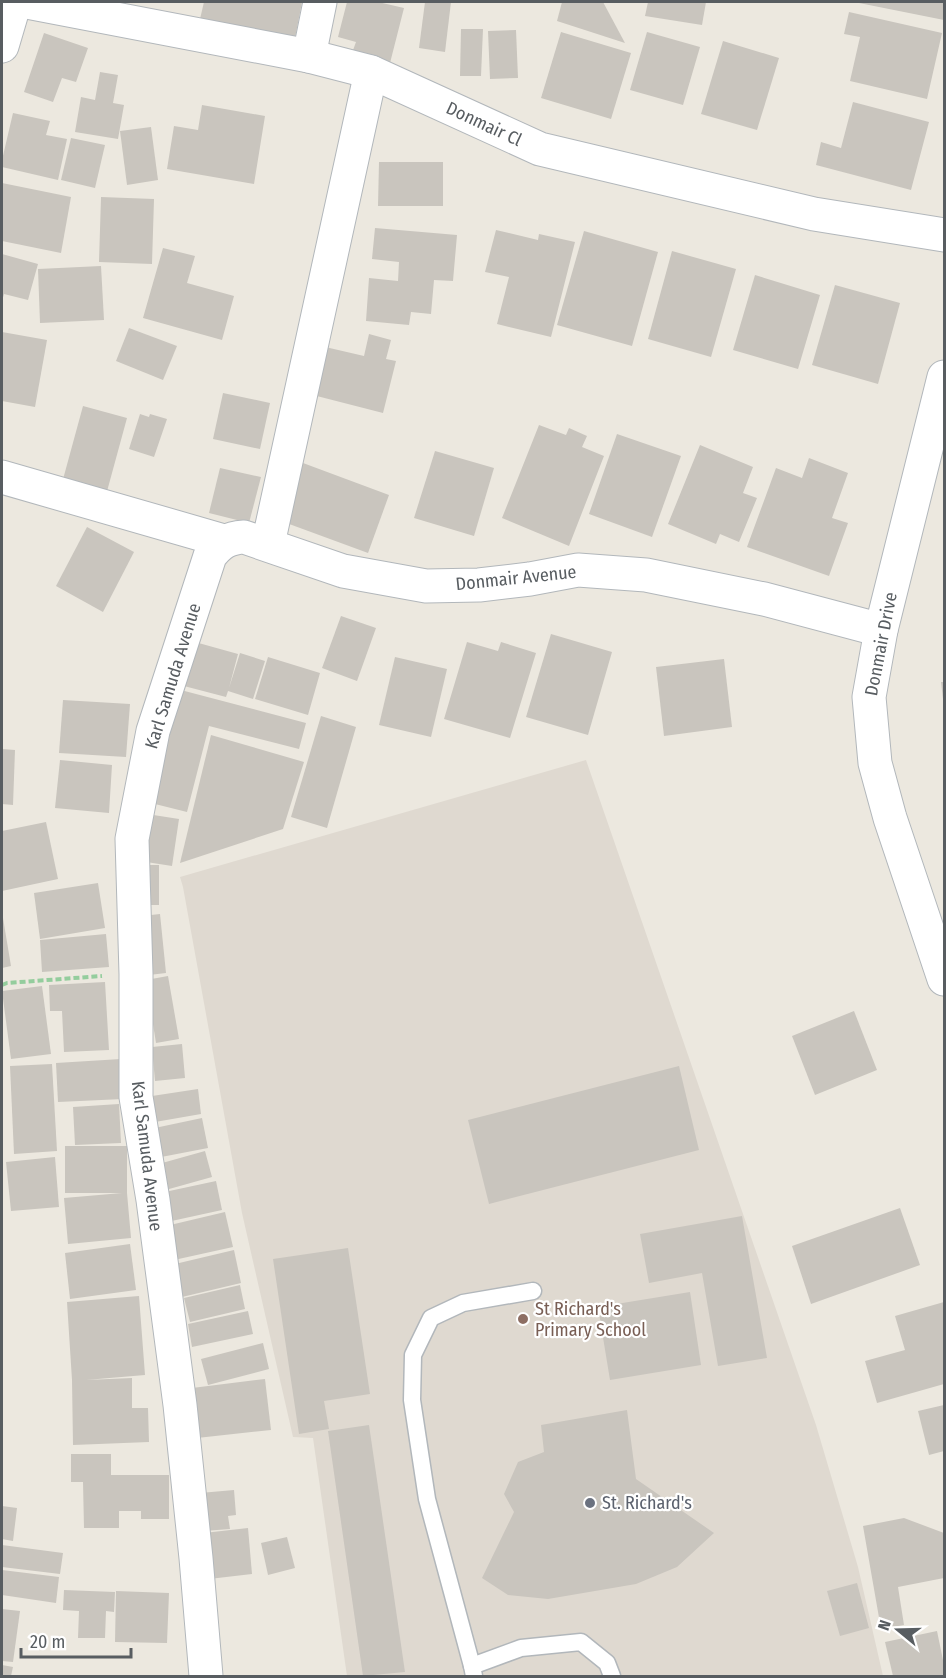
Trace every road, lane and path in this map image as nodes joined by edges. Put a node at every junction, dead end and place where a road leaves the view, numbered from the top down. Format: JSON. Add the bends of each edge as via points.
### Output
{"nodes":[{"id":1,"x":15,"y":2,"type":"edge"},
{"id":2,"x":27,"y":2,"type":"edge"},
{"id":3,"x":320,"y":2,"type":"edge"},
{"id":4,"x":2,"y":46,"type":"edge"},
{"id":5,"x":309,"y":56,"type":"junction"},
{"id":6,"x":371,"y":72,"type":"junction"},
{"id":7,"x":945,"y":235,"type":"edge"},
{"id":8,"x":945,"y":377,"type":"edge"},
{"id":9,"x":2,"y":477,"type":"edge"},
{"id":10,"x":224,"y":542,"type":"junction"},
{"id":11,"x":268,"y":544,"type":"junction"},
{"id":12,"x":881,"y":630,"type":"junction"},
{"id":13,"x":136,"y":974,"type":"junction"},
{"id":14,"x":945,"y":979,"type":"edge"},
{"id":15,"x":2,"y":985,"type":"edge"},
{"id":16,"x":533,"y":1291,"type":"dead end"},
{"id":17,"x":473,"y":1671,"type":"edge"},
{"id":18,"x":206,"y":1677,"type":"edge"},
{"id":19,"x":612,"y":1677,"type":"edge"}],
"edges":[{"from":1,"to":4,"type":"street"},
{"from":2,"to":5,"type":"street","name":"Donmair Cl"},
{"from":3,"to":5,"type":"street"},
{"from":5,"to":6,"type":"street","name":"Donmair Cl"},
{"from":6,"to":7,"type":"street","name":"Donmair Cl","via":[[540,149],[814,213]]},
{"from":6,"to":11,"type":"street"},
{"from":8,"to":12,"type":"street","name":"Donmair Drive"},
{"from":9,"to":10,"type":"street"},
{"from":10,"to":11,"type":"street","name":"Donmair Avenue","via":[[244,537]]},
{"from":10,"to":13,"type":"street","name":"Karl Samuda Avenue","via":[[210,556],[153,731],[132,838]]},
{"from":11,"to":12,"type":"street","name":"Donmair Avenue","via":[[343,571],[426,586],[479,585],[578,570],[646,575],[764,599]]},
{"from":12,"to":14,"type":"street","name":"Donmair Drive","via":[[869,698],[875,763]]},
{"from":13,"to":15,"type":"path"},
{"from":13,"to":18,"type":"street","name":"Karl Samuda Avenue","via":[[136,1097],[180,1405]]},
{"from":16,"to":17,"type":"lane","via":[[464,1303],[431,1318],[413,1355],[412,1400],[427,1499]]},
{"from":17,"to":19,"type":"lane","via":[[521,1648],[581,1642],[607,1663]]}]}
